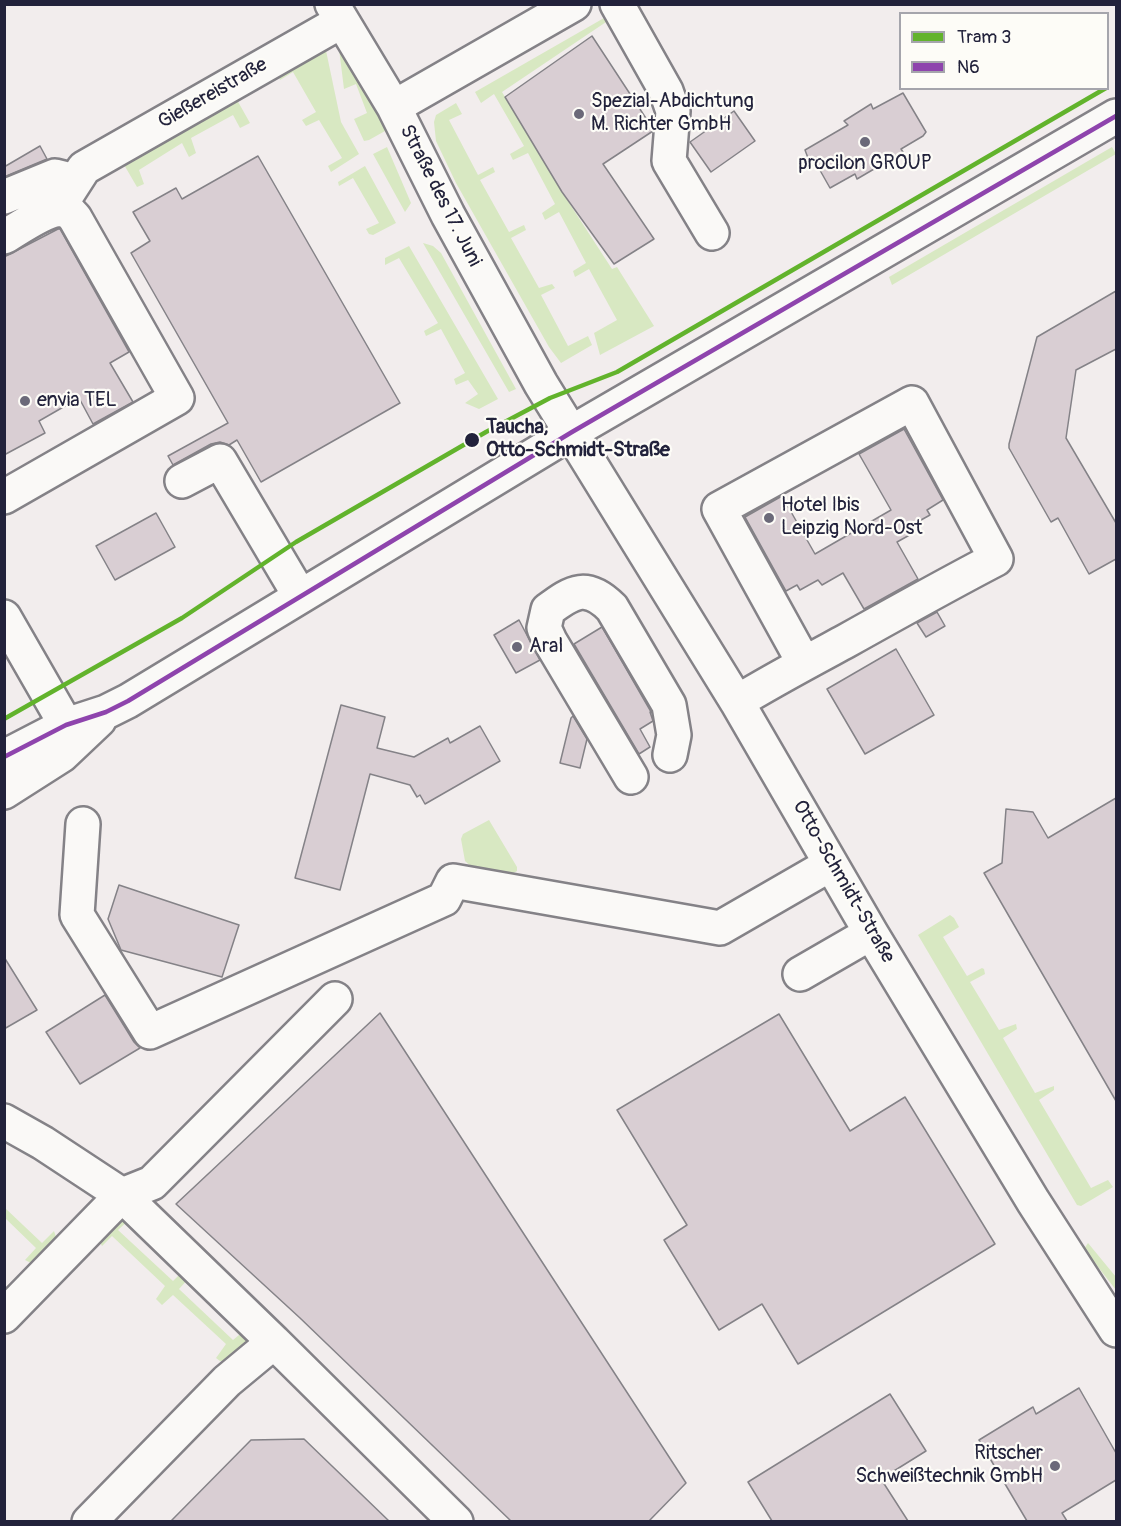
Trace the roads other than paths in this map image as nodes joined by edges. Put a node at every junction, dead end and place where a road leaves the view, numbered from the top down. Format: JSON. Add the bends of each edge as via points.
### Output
{"nodes":[{"id":1,"x":574,"y":4,"type":"edge"},
{"id":2,"x":617,"y":4,"type":"edge"},
{"id":3,"x":337,"y":13,"type":"edge"},
{"id":4,"x":394,"y":107,"type":"junction"},
{"id":5,"x":1116,"y":116,"type":"edge"},
{"id":6,"x":80,"y":174,"type":"junction"},
{"id":7,"x":4,"y":197,"type":"edge"},
{"id":8,"x":57,"y":210,"type":"junction"},
{"id":9,"x":712,"y":233,"type":"dead end"},
{"id":10,"x":4,"y":237,"type":"edge"},
{"id":11,"x":572,"y":432,"type":"junction"},
{"id":12,"x":182,"y":481,"type":"dead end"},
{"id":13,"x":4,"y":497,"type":"edge"},
{"id":14,"x":300,"y":597,"type":"junction"},
{"id":15,"x":4,"y":617,"type":"edge"},
{"id":16,"x":804,"y":663,"type":"junction"},
{"id":17,"x":737,"y":702,"type":"junction"},
{"id":18,"x":106,"y":712,"type":"junction"},
{"id":19,"x":66,"y":725,"type":"junction"},
{"id":20,"x":670,"y":755,"type":"dead end"},
{"id":21,"x":4,"y":757,"type":"edge"},
{"id":22,"x":631,"y":777,"type":"dead end"},
{"id":23,"x":4,"y":792,"type":"edge"},
{"id":24,"x":83,"y":824,"type":"dead end"},
{"id":25,"x":831,"y":864,"type":"junction"},
{"id":26,"x":871,"y":933,"type":"junction"},
{"id":27,"x":800,"y":974,"type":"dead end"},
{"id":28,"x":335,"y":999,"type":"dead end"},
{"id":29,"x":4,"y":1121,"type":"edge"},
{"id":30,"x":122,"y":1196,"type":"junction"},
{"id":31,"x":4,"y":1316,"type":"edge"},
{"id":32,"x":1116,"y":1330,"type":"edge"},
{"id":33,"x":274,"y":1342,"type":"junction"},
{"id":34,"x":89,"y":1521,"type":"edge"},
{"id":35,"x":456,"y":1521,"type":"edge"}],
"edges":[{"from":1,"to":4,"type":"street","name":"Straße des 17. Juni"},
{"from":2,"to":9,"type":"street","via":[[666,91],[673,111],[669,161]]},
{"from":3,"to":4,"type":"street","name":"Gießereistraße"},
{"from":3,"to":6,"type":"street","name":"Gießereistraße"},
{"from":4,"to":11,"type":"street","name":"Straße des 17. Juni","via":[[510,329]]},
{"from":5,"to":11,"type":"street"},
{"from":6,"to":7,"type":"street","via":[[55,176]]},
{"from":6,"to":8,"type":"street"},
{"from":8,"to":10,"type":"street"},
{"from":8,"to":13,"type":"street","via":[[67,211],[75,218],[177,398]]},
{"from":11,"to":14,"type":"street"},
{"from":11,"to":17,"type":"street","name":"Otto-Schmidt-Straße"},
{"from":12,"to":14,"type":"street","via":[[220,461]]},
{"from":14,"to":18,"type":"street"},
{"from":15,"to":19,"type":"street"},
{"from":16,"to":16,"type":"street","via":[[996,558],[912,403],[719,509]]},
{"from":16,"to":17,"type":"street"},
{"from":17,"to":25,"type":"street","name":"Otto-Schmidt-Straße"},
{"from":18,"to":19,"type":"street"},
{"from":18,"to":23,"type":"street","via":[[62,755]]},
{"from":19,"to":21,"type":"street"},
{"from":20,"to":22,"type":"street","via":[[674,735],[669,705],[612,608],[588,592],[568,595],[548,610],[544,628]]},
{"from":24,"to":25,"type":"street","via":[[77,915],[150,1032],[444,900],[453,881],[720,928]]},
{"from":25,"to":26,"type":"street","name":"Otto-Schmidt-Straße"},
{"from":26,"to":27,"type":"street"},
{"from":26,"to":32,"type":"street","name":"Otto-Schmidt-Straße"},
{"from":28,"to":30,"type":"street","via":[[152,1184]]},
{"from":29,"to":30,"type":"street"},
{"from":30,"to":31,"type":"street"},
{"from":30,"to":33,"type":"street"},
{"from":33,"to":34,"type":"street","via":[[227,1381]]},
{"from":33,"to":35,"type":"street"}]}
